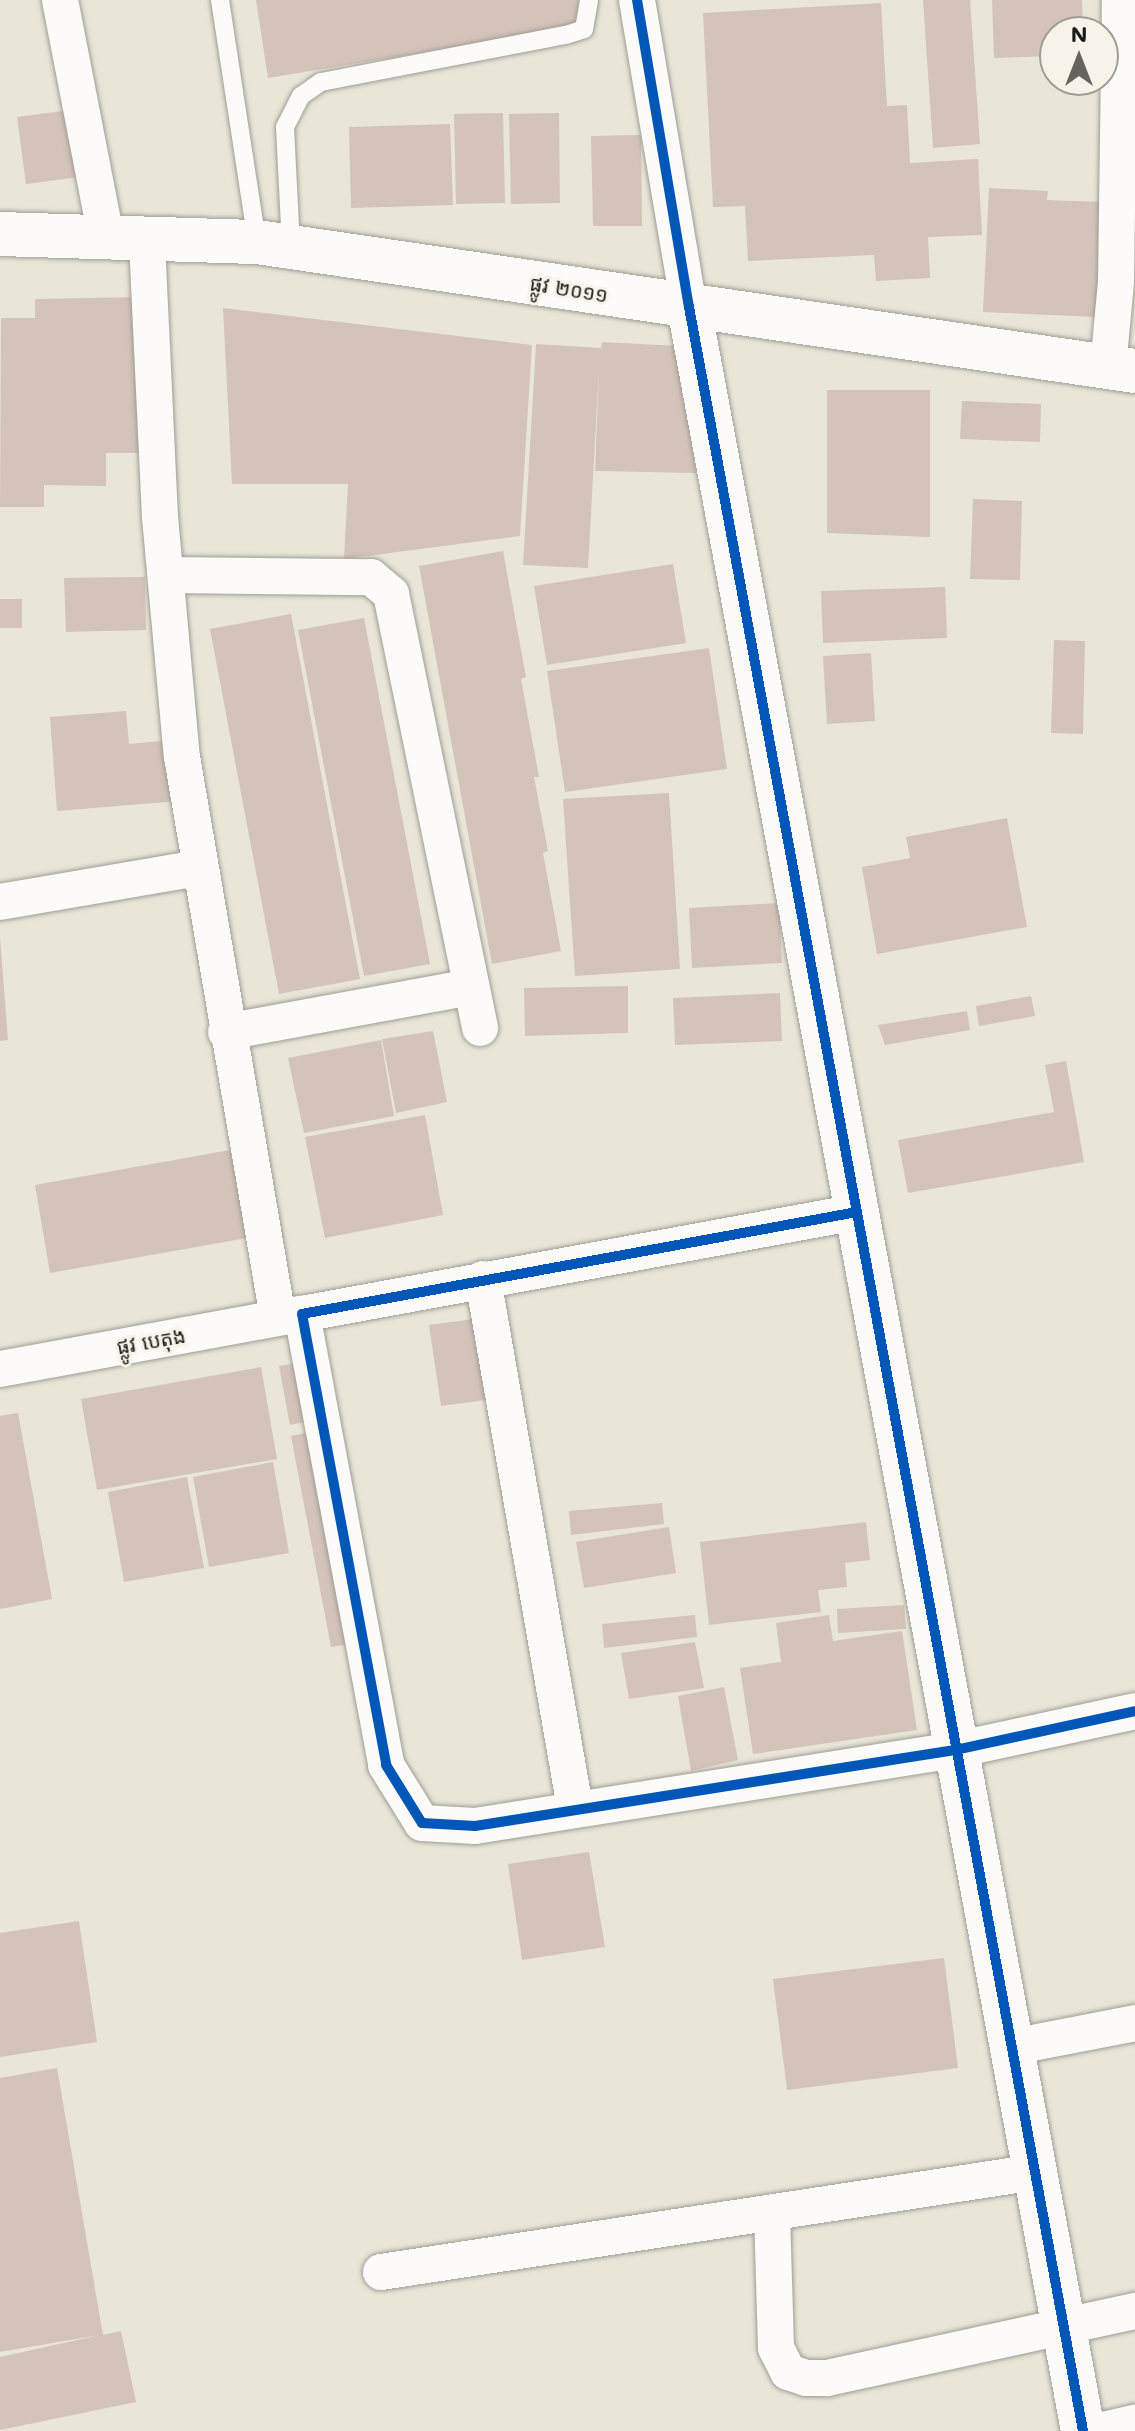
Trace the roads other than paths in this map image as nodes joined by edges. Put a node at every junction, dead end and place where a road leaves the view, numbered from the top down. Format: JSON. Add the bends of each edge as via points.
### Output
{"nodes":[{"id":1,"x":60,"y":0,"type":"edge"},
{"id":2,"x":220,"y":0,"type":"edge"},
{"id":3,"x":589,"y":0,"type":"edge"},
{"id":4,"x":637,"y":0,"type":"edge"},
{"id":5,"x":1120,"y":0,"type":"edge"},
{"id":6,"x":0,"y":234,"type":"edge"},
{"id":7,"x":126,"y":240,"type":"junction"},
{"id":8,"x":274,"y":245,"type":"junction"},
{"id":9,"x":689,"y":307,"type":"junction"},
{"id":10,"x":1122,"y":370,"type":"edge"},
{"id":11,"x":166,"y":575,"type":"junction"},
{"id":12,"x":198,"y":868,"type":"junction"},
{"id":13,"x":0,"y":902,"type":"edge"},
{"id":14,"x":471,"y":987,"type":"junction"},
{"id":15,"x":480,"y":1028,"type":"dead end"},
{"id":16,"x":226,"y":1032,"type":"junction"},
{"id":17,"x":857,"y":1212,"type":"junction"},
{"id":18,"x":483,"y":1279,"type":"junction"},
{"id":19,"x":290,"y":1316,"type":"junction"},
{"id":20,"x":0,"y":1369,"type":"edge"},
{"id":21,"x":1135,"y":1711,"type":"edge"},
{"id":22,"x":955,"y":1750,"type":"junction"},
{"id":23,"x":575,"y":1808,"type":"junction"},
{"id":24,"x":1135,"y":2023,"type":"edge"},
{"id":25,"x":1012,"y":2047,"type":"junction"},
{"id":26,"x":1036,"y":2172,"type":"junction"},
{"id":27,"x":772,"y":2213,"type":"junction"},
{"id":28,"x":381,"y":2272,"type":"dead end"},
{"id":29,"x":1135,"y":2311,"type":"edge"},
{"id":30,"x":1062,"y":2324,"type":"junction"},
{"id":31,"x":1135,"y":2423,"type":"edge"},
{"id":32,"x":1083,"y":2431,"type":"edge"},
{"id":33,"x":1099,"y":2431,"type":"edge"}],
"edges":[{"from":1,"to":7,"type":"street"},
{"from":2,"to":8,"type":"lane"},
{"from":3,"to":8,"type":"lane","via":[[584,29],[566,35],[321,82],[301,96],[285,127]]},
{"from":4,"to":9,"type":"street"},
{"from":5,"to":10,"type":"street","via":[[1116,281]]},
{"from":6,"to":7,"type":"street","name":"ផ្លូវ ២០១១"},
{"from":7,"to":8,"type":"street","name":"ផ្លូវ ២០១១"},
{"from":7,"to":11,"type":"street"},
{"from":8,"to":9,"type":"street","name":"ផ្លូវ ២០១១"},
{"from":9,"to":10,"type":"street","name":"ផ្លូវ ២០១១"},
{"from":9,"to":17,"type":"street"},
{"from":11,"to":12,"type":"street"},
{"from":11,"to":14,"type":"street","via":[[371,577],[391,594]]},
{"from":12,"to":13,"type":"street"},
{"from":12,"to":16,"type":"street"},
{"from":14,"to":15,"type":"street"},
{"from":14,"to":16,"type":"street"},
{"from":16,"to":19,"type":"street"},
{"from":17,"to":18,"type":"street","name":"ផ្លូវ បេតុង"},
{"from":17,"to":22,"type":"street"},
{"from":18,"to":19,"type":"street","name":"ផ្លូវ បេតុង"},
{"from":18,"to":23,"type":"street"},
{"from":19,"to":20,"type":"street","name":"ផ្លូវ បេតុង"},
{"from":19,"to":23,"type":"street","via":[[386,1765],[422,1823],[475,1826]]},
{"from":21,"to":22,"type":"street"},
{"from":22,"to":23,"type":"street"},
{"from":22,"to":25,"type":"street"},
{"from":24,"to":25,"type":"street"},
{"from":25,"to":26,"type":"street"},
{"from":26,"to":27,"type":"street"},
{"from":26,"to":30,"type":"street"},
{"from":27,"to":28,"type":"street"},
{"from":27,"to":30,"type":"street","via":[[774,2335],[788,2372],[827,2378]]},
{"from":29,"to":30,"type":"street"},
{"from":30,"to":32,"type":"street"},
{"from":31,"to":33,"type":"street"}]}
